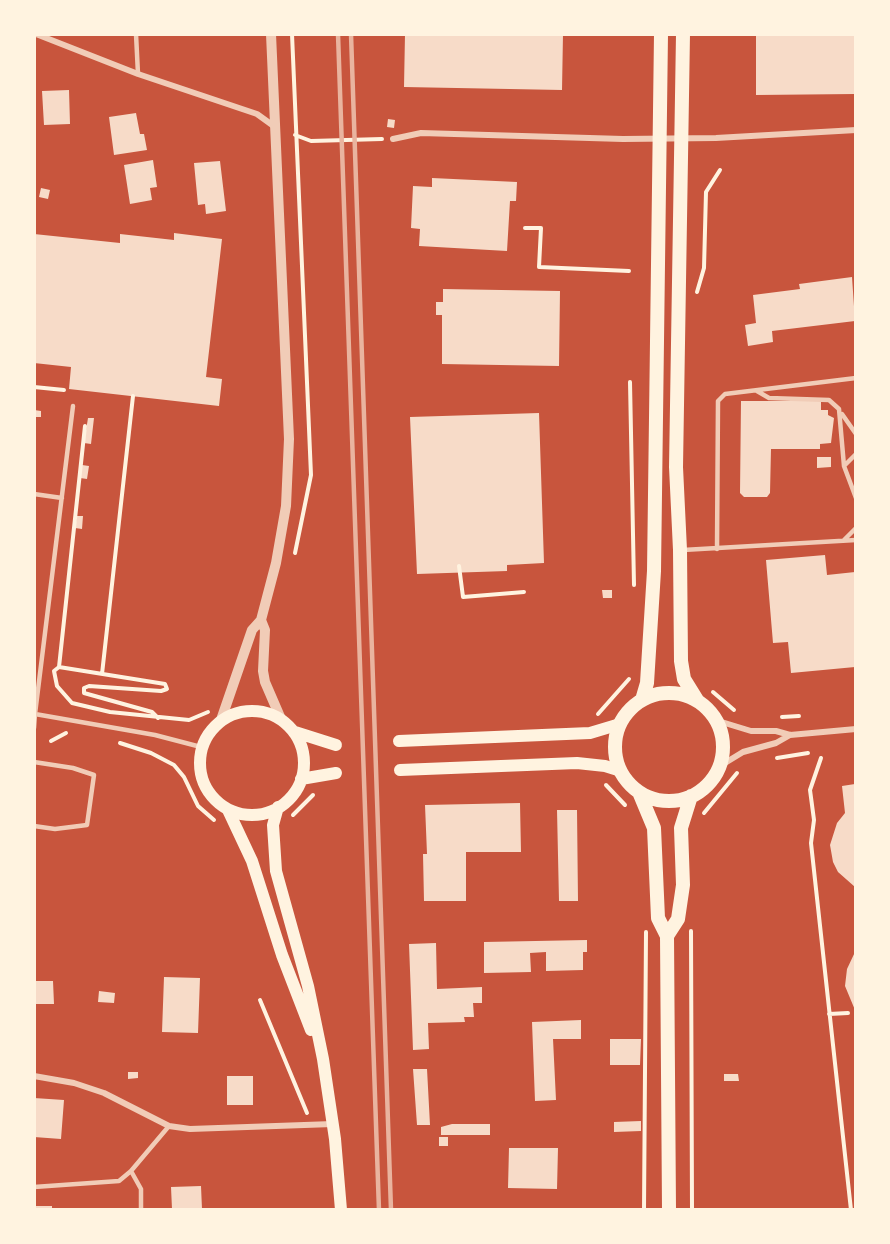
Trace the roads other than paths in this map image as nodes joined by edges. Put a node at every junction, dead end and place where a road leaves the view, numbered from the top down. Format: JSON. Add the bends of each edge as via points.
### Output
{"nodes":[{"id":1,"x":36,"y":34,"type":"edge"},
{"id":2,"x":136,"y":34,"type":"edge"},
{"id":3,"x":271,"y":34,"type":"edge"},
{"id":4,"x":661,"y":34,"type":"edge"},
{"id":5,"x":683,"y":34,"type":"edge"},
{"id":6,"x":138,"y":74,"type":"junction"},
{"id":7,"x":275,"y":127,"type":"junction"},
{"id":8,"x":855,"y":130,"type":"edge"},
{"id":9,"x":661,"y":138,"type":"junction"},
{"id":10,"x":683,"y":138,"type":"junction"},
{"id":11,"x":393,"y":139,"type":"road end"},
{"id":12,"x":855,"y":378,"type":"edge"},
{"id":13,"x":757,"y":391,"type":"junction"},
{"id":14,"x":73,"y":406,"type":"dead end"},
{"id":15,"x":839,"y":409,"type":"junction"},
{"id":16,"x":855,"y":434,"type":"edge"},
{"id":17,"x":855,"y":454,"type":"edge"},
{"id":18,"x":844,"y":466,"type":"junction"},
{"id":19,"x":34,"y":494,"type":"edge"},
{"id":20,"x":62,"y":498,"type":"junction"},
{"id":21,"x":855,"y":498,"type":"edge"},
{"id":22,"x":855,"y":528,"type":"edge"},
{"id":23,"x":844,"y":540,"type":"junction"},
{"id":24,"x":855,"y":540,"type":"edge"},
{"id":25,"x":717,"y":549,"type":"junction"},
{"id":26,"x":680,"y":550,"type":"junction"},
{"id":27,"x":261,"y":620,"type":"junction"},
{"id":28,"x":642,"y":700,"type":"junction"},
{"id":29,"x":697,"y":700,"type":"junction"},
{"id":30,"x":35,"y":714,"type":"edge"},
{"id":31,"x":281,"y":719,"type":"junction"},
{"id":32,"x":221,"y":720,"type":"junction"},
{"id":33,"x":715,"y":720,"type":"junction"},
{"id":34,"x":620,"y":724,"type":"junction"},
{"id":35,"x":34,"y":728,"type":"edge"},
{"id":36,"x":855,"y":729,"type":"edge"},
{"id":37,"x":295,"y":732,"type":"junction"},
{"id":38,"x":790,"y":735,"type":"junction"},
{"id":39,"x":399,"y":741,"type":"dead end"},
{"id":40,"x":336,"y":745,"type":"dead end"},
{"id":41,"x":201,"y":747,"type":"junction"},
{"id":42,"x":34,"y":762,"type":"edge"},
{"id":43,"x":720,"y":766,"type":"junction"},
{"id":44,"x":400,"y":770,"type":"dead end"},
{"id":45,"x":621,"y":771,"type":"junction"},
{"id":46,"x":336,"y":773,"type":"dead end"},
{"id":47,"x":301,"y":779,"type":"junction"},
{"id":48,"x":639,"y":792,"type":"junction"},
{"id":49,"x":691,"y":796,"type":"junction"},
{"id":50,"x":278,"y":807,"type":"junction"},
{"id":51,"x":228,"y":810,"type":"junction"},
{"id":52,"x":34,"y":826,"type":"edge"},
{"id":53,"x":667,"y":936,"type":"junction"},
{"id":54,"x":322,"y":1059,"type":"junction"},
{"id":55,"x":34,"y":1076,"type":"edge"},
{"id":56,"x":333,"y":1124,"type":"junction"},
{"id":57,"x":169,"y":1126,"type":"junction"},
{"id":58,"x":131,"y":1172,"type":"junction"},
{"id":59,"x":34,"y":1187,"type":"edge"},
{"id":60,"x":141,"y":1209,"type":"edge"},
{"id":61,"x":341,"y":1209,"type":"edge"},
{"id":62,"x":669,"y":1209,"type":"edge"}],
"edges":[{"from":1,"to":6,"type":"street"},
{"from":2,"to":6,"type":"lane"},
{"from":3,"to":7,"type":"street"},
{"from":4,"to":9,"type":"main road"},
{"from":5,"to":10,"type":"main road"},
{"from":6,"to":7,"type":"street","via":[[257,114]]},
{"from":7,"to":27,"type":"street","via":[[289,472],[282,534]]},
{"from":8,"to":10,"type":"street"},
{"from":9,"to":10,"type":"street"},
{"from":9,"to":11,"type":"street","via":[[421,133]]},
{"from":9,"to":28,"type":"main road","via":[[654,571],[647,683]]},
{"from":10,"to":26,"type":"main road","via":[[676,467]]},
{"from":12,"to":13,"type":"lane"},
{"from":13,"to":15,"type":"lane","via":[[769,398],[829,400]]},
{"from":13,"to":25,"type":"lane","via":[[725,394],[718,401]]},
{"from":14,"to":20,"type":"lane"},
{"from":15,"to":16,"type":"lane"},
{"from":15,"to":18,"type":"lane"},
{"from":17,"to":18,"type":"lane"},
{"from":18,"to":21,"type":"lane"},
{"from":19,"to":20,"type":"lane"},
{"from":20,"to":30,"type":"lane"},
{"from":22,"to":23,"type":"lane"},
{"from":23,"to":24,"type":"lane"},
{"from":23,"to":25,"type":"lane"},
{"from":25,"to":26,"type":"lane"},
{"from":26,"to":29,"type":"main road","via":[[681,661],[684,679]]},
{"from":27,"to":31,"type":"street","via":[[265,630],[265,682]]},
{"from":27,"to":32,"type":"street","via":[[252,630]]},
{"from":28,"to":29,"type":"main road","via":[[677,693]]},
{"from":28,"to":34,"type":"main road"},
{"from":29,"to":33,"type":"main road"},
{"from":30,"to":35,"type":"lane"},
{"from":30,"to":41,"type":"lane"},
{"from":31,"to":32,"type":"main road","via":[[253,711]]},
{"from":31,"to":37,"type":"main road"},
{"from":32,"to":41,"type":"main road"},
{"from":33,"to":38,"type":"street","via":[[742,729]]},
{"from":33,"to":43,"type":"main road","via":[[723,742]]},
{"from":34,"to":39,"type":"main road","via":[[590,732]]},
{"from":34,"to":45,"type":"main road","via":[[615,751]]},
{"from":36,"to":38,"type":"street"},
{"from":37,"to":40,"type":"main road"},
{"from":37,"to":47,"type":"main road","via":[[303,747]]},
{"from":38,"to":43,"type":"street","via":[[743,752]]},
{"from":41,"to":51,"type":"main road","via":[[199,765],[204,784]]},
{"from":42,"to":52,"type":"lane","via":[[94,775],[87,825],[55,829]]},
{"from":43,"to":49,"type":"main road","via":[[709,784]]},
{"from":44,"to":45,"type":"main road","via":[[577,763]]},
{"from":45,"to":48,"type":"main road"},
{"from":46,"to":47,"type":"main road"},
{"from":47,"to":50,"type":"main road","via":[[292,795]]},
{"from":48,"to":49,"type":"main road","via":[[664,801]]},
{"from":48,"to":53,"type":"main road","via":[[654,828],[658,918]]},
{"from":49,"to":53,"type":"main road","via":[[681,828],[683,885],[678,919]]},
{"from":50,"to":51,"type":"main road","via":[[255,814]]},
{"from":50,"to":54,"type":"main road","via":[[273,825],[276,871],[308,986]]},
{"from":51,"to":54,"type":"main road","via":[[252,861],[282,955]]},
{"from":53,"to":62,"type":"main road"},
{"from":54,"to":56,"type":"main road"},
{"from":55,"to":57,"type":"street","via":[[104,1093]]},
{"from":56,"to":57,"type":"street","via":[[222,1130]]},
{"from":56,"to":61,"type":"main road"},
{"from":57,"to":58,"type":"lane"},
{"from":58,"to":59,"type":"lane","via":[[120,1181]]},
{"from":58,"to":60,"type":"lane","via":[[141,1189]]}]}
